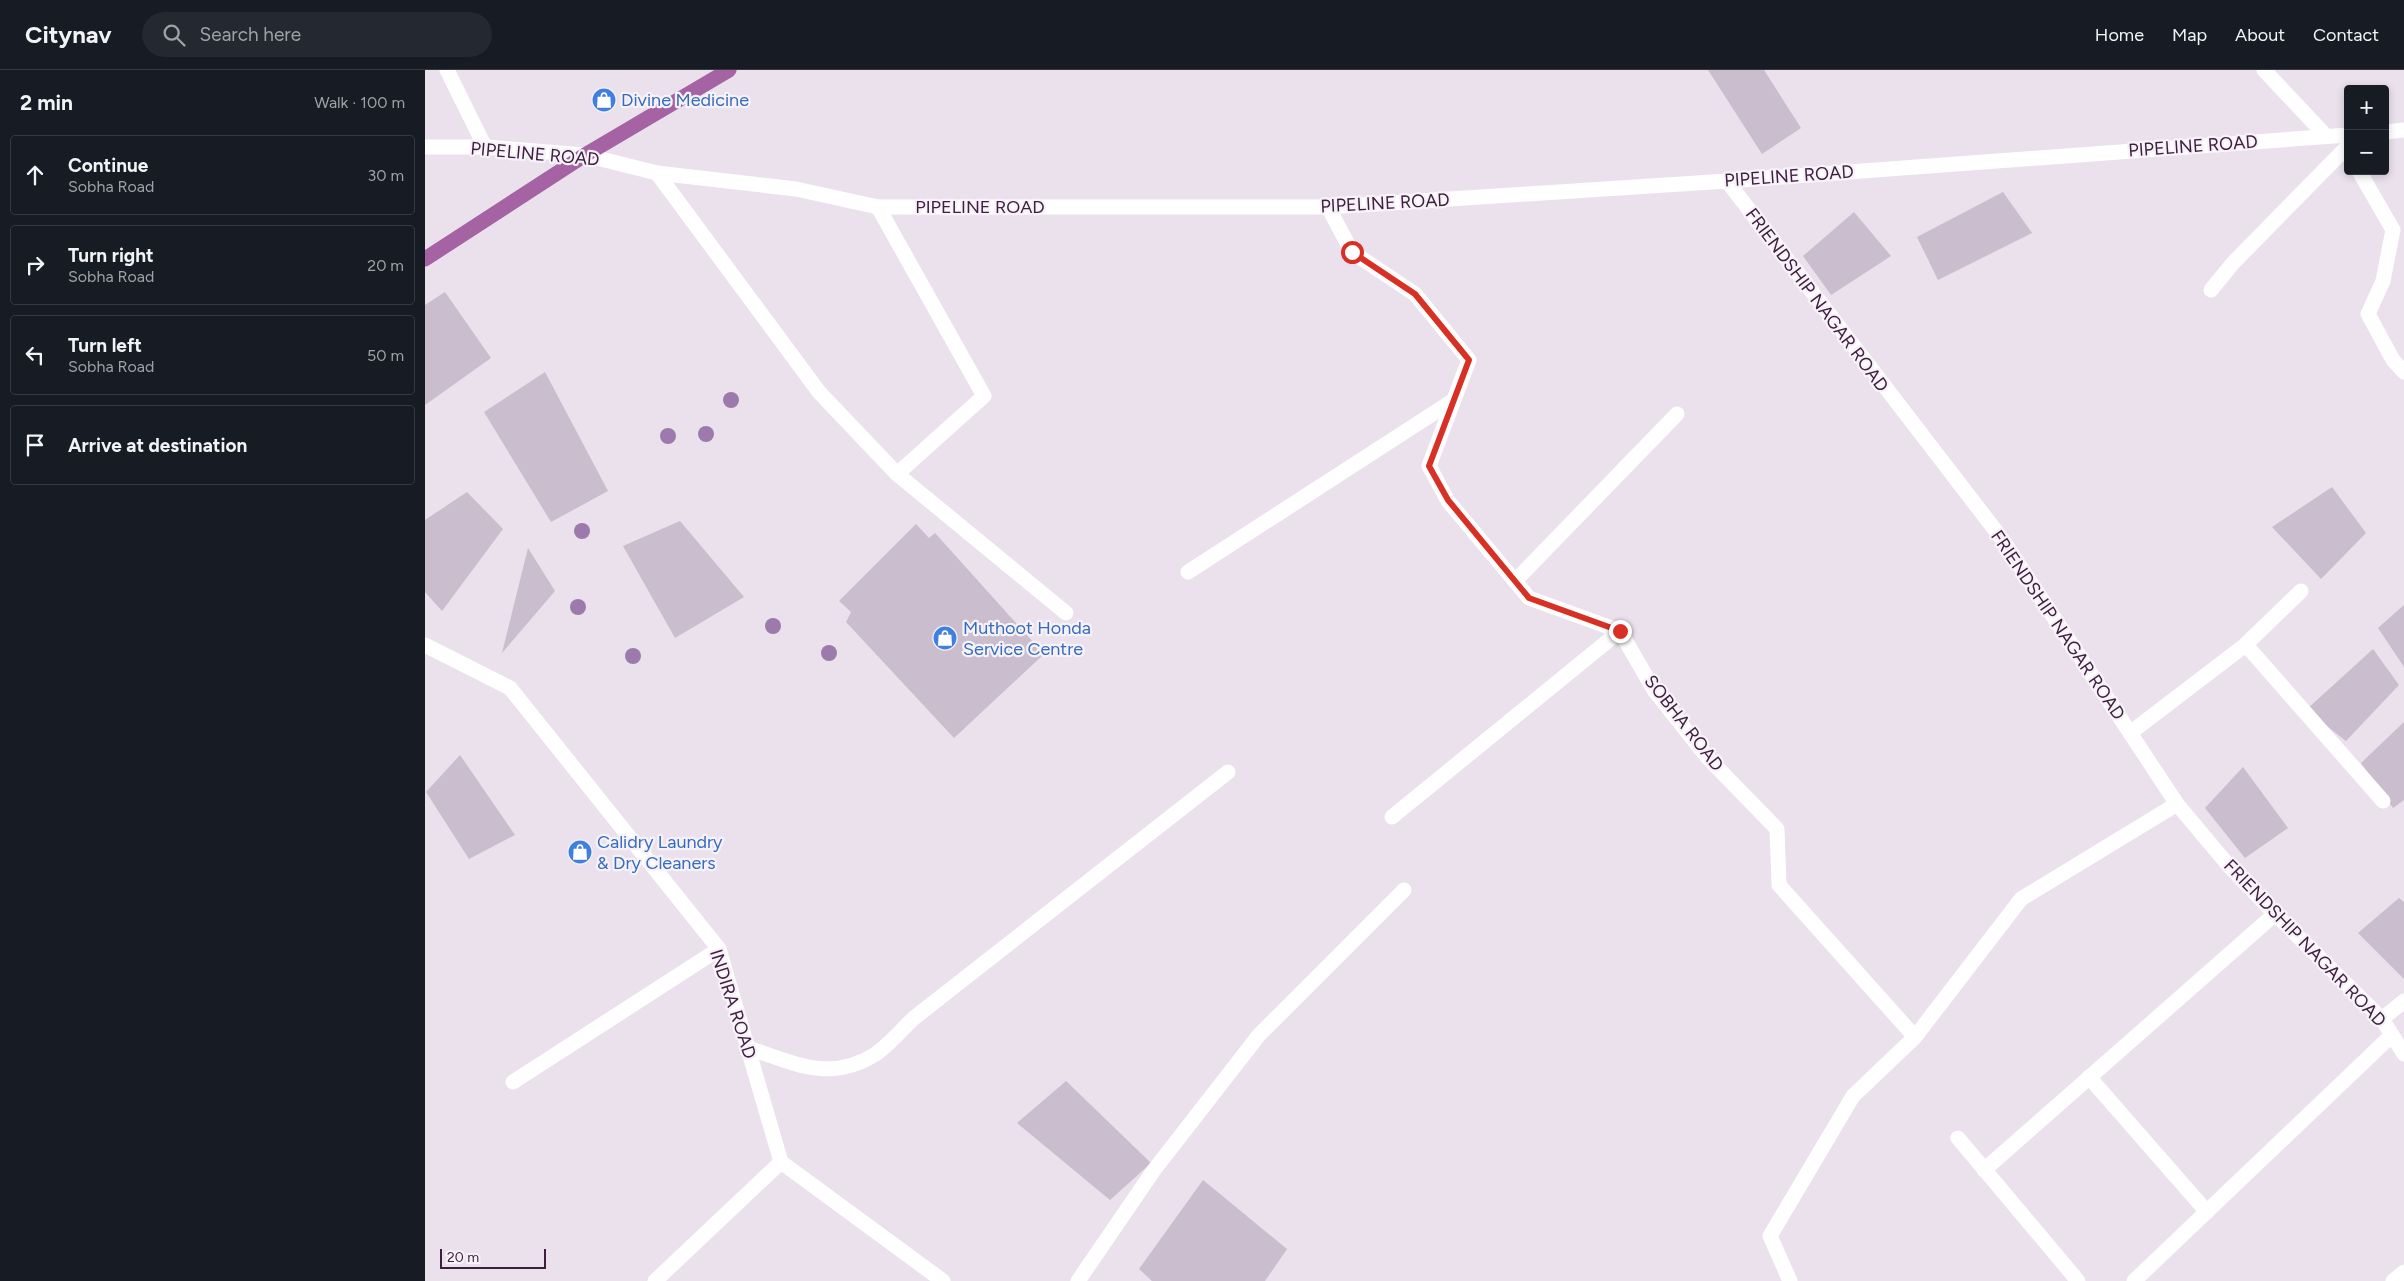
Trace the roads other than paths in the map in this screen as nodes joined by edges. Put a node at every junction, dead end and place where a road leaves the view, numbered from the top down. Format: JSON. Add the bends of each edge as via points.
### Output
{"nodes":[{"id":1,"x":447,"y":70,"type":"edge"},
{"id":2,"x":729,"y":70,"type":"edge"},
{"id":3,"x":2264,"y":70,"type":"edge"},
{"id":4,"x":2404,"y":130,"type":"edge"},
{"id":5,"x":2389,"y":132,"type":"edge"},
{"id":6,"x":2341,"y":141,"type":"edge"},
{"id":7,"x":485,"y":147,"type":"junction"},
{"id":8,"x":425,"y":148,"type":"edge"},
{"id":9,"x":585,"y":155,"type":"junction"},
{"id":10,"x":657,"y":173,"type":"junction"},
{"id":11,"x":2361,"y":175,"type":"edge"},
{"id":12,"x":1727,"y":181,"type":"junction"},
{"id":13,"x":878,"y":207,"type":"junction"},
{"id":14,"x":1328,"y":207,"type":"junction"},
{"id":15,"x":425,"y":259,"type":"edge"},
{"id":16,"x":2211,"y":290,"type":"dead end"},
{"id":17,"x":2404,"y":372,"type":"edge"},
{"id":18,"x":1454,"y":400,"type":"junction"},
{"id":19,"x":1677,"y":414,"type":"dead end"},
{"id":20,"x":897,"y":474,"type":"junction"},
{"id":21,"x":1188,"y":572,"type":"dead end"},
{"id":22,"x":1515,"y":581,"type":"junction"},
{"id":23,"x":2301,"y":591,"type":"dead end"},
{"id":24,"x":1067,"y":613,"type":"dead end"},
{"id":25,"x":1620,"y":631,"type":"junction"},
{"id":26,"x":425,"y":645,"type":"edge"},
{"id":27,"x":2246,"y":645,"type":"junction"},
{"id":28,"x":2130,"y":733,"type":"junction"},
{"id":29,"x":1228,"y":772,"type":"dead end"},
{"id":30,"x":2383,"y":801,"type":"dead end"},
{"id":31,"x":2177,"y":804,"type":"junction"},
{"id":32,"x":1392,"y":817,"type":"dead end"},
{"id":33,"x":1405,"y":890,"type":"dead end"},
{"id":34,"x":2275,"y":914,"type":"junction"},
{"id":35,"x":719,"y":949,"type":"junction"},
{"id":36,"x":2404,"y":1002,"type":"edge"},
{"id":37,"x":2383,"y":1019,"type":"junction"},
{"id":38,"x":2392,"y":1035,"type":"junction"},
{"id":39,"x":1915,"y":1037,"type":"junction"},
{"id":40,"x":748,"y":1048,"type":"junction"},
{"id":41,"x":2404,"y":1054,"type":"edge"},
{"id":42,"x":2089,"y":1077,"type":"junction"},
{"id":43,"x":513,"y":1082,"type":"dead end"},
{"id":44,"x":1958,"y":1138,"type":"dead end"},
{"id":45,"x":781,"y":1162,"type":"junction"},
{"id":46,"x":1984,"y":1170,"type":"junction"},
{"id":47,"x":2207,"y":1212,"type":"junction"},
{"id":48,"x":2404,"y":1272,"type":"edge"},
{"id":49,"x":655,"y":1281,"type":"edge"},
{"id":50,"x":943,"y":1281,"type":"edge"},
{"id":51,"x":1078,"y":1281,"type":"edge"},
{"id":52,"x":1790,"y":1281,"type":"edge"},
{"id":53,"x":2077,"y":1281,"type":"edge"},
{"id":54,"x":2135,"y":1281,"type":"edge"},
{"id":55,"x":2393,"y":1281,"type":"edge"}],
"edges":[{"from":1,"to":7,"type":"street"},
{"from":2,"to":9,"type":"main road"},
{"from":3,"to":6,"type":"street"},
{"from":4,"to":5,"type":"street"},
{"from":6,"to":12,"type":"street","name":"PIPELINE ROAD"},
{"from":6,"to":16,"type":"street"},
{"from":7,"to":8,"type":"street","name":"PIPELINE ROAD"},
{"from":7,"to":9,"type":"street","name":"PIPELINE ROAD"},
{"from":9,"to":10,"type":"street","name":"PIPELINE ROAD"},
{"from":9,"to":15,"type":"main road"},
{"from":10,"to":13,"type":"street","name":"PIPELINE ROAD","via":[[796,189]]},
{"from":10,"to":20,"type":"street","via":[[819,392]]},
{"from":11,"to":17,"type":"street","via":[[2393,230],[2383,281],[2368,314],[2393,360]]},
{"from":12,"to":14,"type":"street","name":"PIPELINE ROAD"},
{"from":12,"to":28,"type":"street","name":"FRIENDSHIP NAGAR ROAD","via":[[2002,539]]},
{"from":13,"to":14,"type":"street","name":"PIPELINE ROAD"},
{"from":13,"to":20,"type":"street","via":[[984,396]]},
{"from":14,"to":18,"type":"street","via":[[1352,252],[1415,294],[1469,360]]},
{"from":18,"to":21,"type":"street"},
{"from":18,"to":22,"type":"street","via":[[1429,466],[1448,500]]},
{"from":19,"to":22,"type":"street"},
{"from":20,"to":24,"type":"street"},
{"from":22,"to":25,"type":"street","via":[[1529,598]]},
{"from":23,"to":27,"type":"street"},
{"from":25,"to":32,"type":"street"},
{"from":25,"to":39,"type":"street","name":"SOBHA ROAD","via":[[1654,690],[1672,713],[1708,758],[1777,829],[1779,885]]},
{"from":26,"to":35,"type":"street","name":"INDIRA ROAD","via":[[510,688]]},
{"from":27,"to":28,"type":"street"},
{"from":27,"to":30,"type":"street"},
{"from":28,"to":31,"type":"street","name":"FRIENDSHIP NAGAR ROAD"},
{"from":29,"to":40,"type":"street","via":[[913,1018],[874,1055],[843,1068],[816,1070]]},
{"from":31,"to":34,"type":"street","name":"FRIENDSHIP NAGAR ROAD"},
{"from":31,"to":39,"type":"street","via":[[2021,900]]},
{"from":33,"to":51,"type":"street","via":[[1259,1035],[1154,1170]]},
{"from":34,"to":37,"type":"street","name":"FRIENDSHIP NAGAR ROAD"},
{"from":34,"to":42,"type":"street"},
{"from":35,"to":40,"type":"street","name":"INDIRA ROAD"},
{"from":35,"to":43,"type":"street"},
{"from":36,"to":37,"type":"street"},
{"from":37,"to":38,"type":"street","name":"FRIENDSHIP NAGAR ROAD"},
{"from":38,"to":41,"type":"street","name":"FRIENDSHIP NAGAR ROAD"},
{"from":38,"to":47,"type":"street"},
{"from":39,"to":52,"type":"street","via":[[1853,1096],[1770,1236]]},
{"from":40,"to":45,"type":"street","name":"INDIRA ROAD"},
{"from":42,"to":46,"type":"street"},
{"from":42,"to":47,"type":"street"},
{"from":44,"to":46,"type":"street"},
{"from":45,"to":49,"type":"street"},
{"from":45,"to":50,"type":"street"},
{"from":46,"to":53,"type":"street"},
{"from":47,"to":54,"type":"street"},
{"from":48,"to":55,"type":"street"}]}
